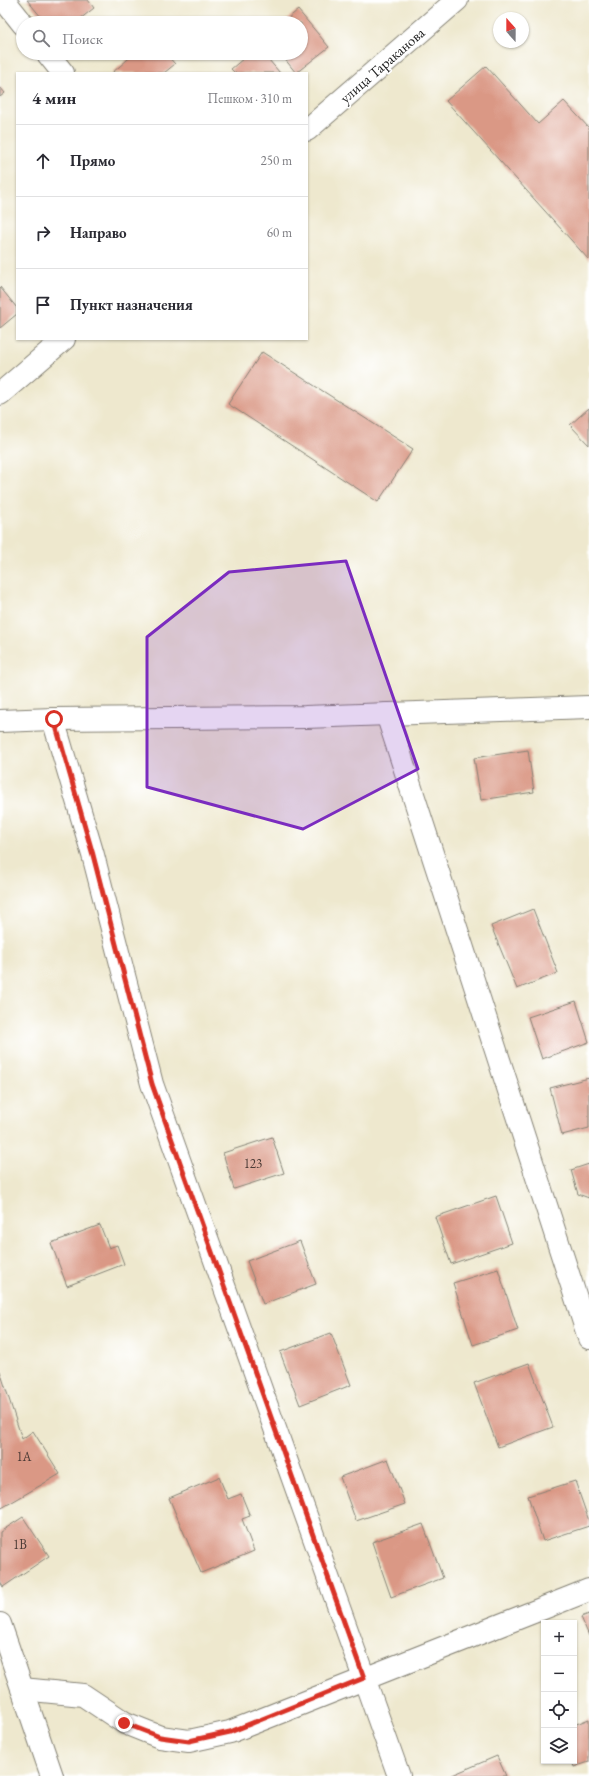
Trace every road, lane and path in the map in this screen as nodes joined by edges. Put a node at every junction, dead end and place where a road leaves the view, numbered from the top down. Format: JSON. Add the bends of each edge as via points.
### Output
{"nodes":[{"id":1,"x":4,"y":0,"type":"edge"},
{"id":2,"x":457,"y":0,"type":"edge"},
{"id":3,"x":17,"y":16,"type":"edge"},
{"id":4,"x":53,"y":60,"type":"edge"},
{"id":5,"x":62,"y":72,"type":"edge"},
{"id":6,"x":308,"y":129,"type":"edge"},
{"id":7,"x":63,"y":340,"type":"edge"},
{"id":8,"x":0,"y":394,"type":"edge"},
{"id":9,"x":589,"y":707,"type":"edge"},
{"id":10,"x":387,"y":714,"type":"junction"},
{"id":11,"x":54,"y":719,"type":"junction"},
{"id":12,"x":0,"y":721,"type":"edge"},
{"id":13,"x":589,"y":1338,"type":"edge"},
{"id":14,"x":589,"y":1590,"type":"edge"},
{"id":15,"x":0,"y":1624,"type":"edge"},
{"id":16,"x":364,"y":1678,"type":"junction"},
{"id":17,"x":22,"y":1689,"type":"junction"},
{"id":18,"x":52,"y":1776,"type":"edge"},
{"id":19,"x":399,"y":1776,"type":"edge"}],
"edges":[{"from":1,"to":3,"type":"street"},
{"from":2,"to":6,"type":"street","name":"улица Тараканова"},
{"from":4,"to":5,"type":"street"},
{"from":7,"to":8,"type":"street"},
{"from":9,"to":10,"type":"street"},
{"from":10,"to":11,"type":"street"},
{"from":10,"to":13,"type":"street"},
{"from":11,"to":12,"type":"street"},
{"from":11,"to":16,"type":"street","via":[[93,855],[152,1084]]},
{"from":14,"to":16,"type":"street"},
{"from":15,"to":17,"type":"street"},
{"from":16,"to":17,"type":"street","via":[[230,1732],[189,1741],[160,1737],[124,1723],[83,1695]]},
{"from":16,"to":19,"type":"street"},
{"from":17,"to":18,"type":"street"}]}
